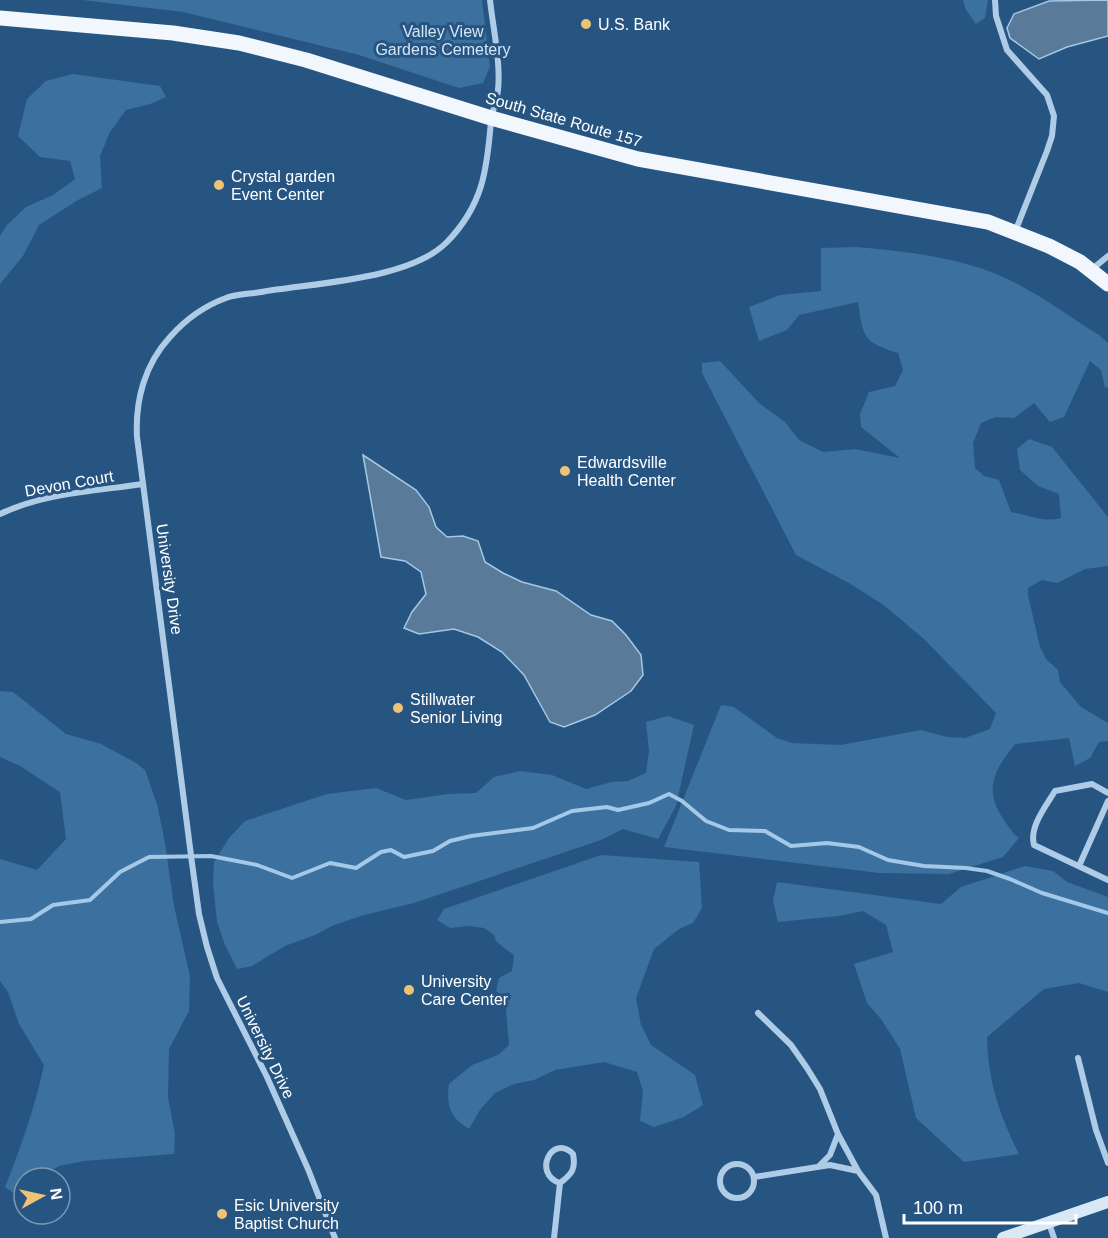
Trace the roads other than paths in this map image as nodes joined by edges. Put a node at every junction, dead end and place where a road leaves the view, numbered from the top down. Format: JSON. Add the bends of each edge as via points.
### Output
{"nodes":[{"id":1,"x":490,"y":0,"type":"edge"},
{"id":2,"x":995,"y":0,"type":"edge"},
{"id":3,"x":0,"y":18,"type":"edge"},
{"id":4,"x":491,"y":118,"type":"junction"},
{"id":5,"x":1015,"y":233,"type":"junction"},
{"id":6,"x":1108,"y":256,"type":"edge"},
{"id":7,"x":1091,"y":271,"type":"junction"},
{"id":8,"x":1108,"y":284,"type":"edge"},
{"id":9,"x":143,"y":484,"type":"junction"},
{"id":10,"x":0,"y":514,"type":"edge"},
{"id":11,"x":1108,"y":793,"type":"edge"},
{"id":12,"x":1108,"y":801,"type":"edge"},
{"id":13,"x":1079,"y":866,"type":"junction"},
{"id":14,"x":1108,"y":880,"type":"edge"},
{"id":15,"x":758,"y":1013,"type":"dead end"},
{"id":16,"x":1078,"y":1058,"type":"dead end"},
{"id":17,"x":838,"y":1134,"type":"junction"},
{"id":18,"x":1108,"y":1162,"type":"edge"},
{"id":19,"x":819,"y":1166,"type":"junction"},
{"id":20,"x":858,"y":1171,"type":"junction"},
{"id":21,"x":754,"y":1178,"type":"junction"},
{"id":22,"x":560,"y":1183,"type":"junction"},
{"id":23,"x":1108,"y":1203,"type":"edge"},
{"id":24,"x":1049,"y":1223,"type":"junction"},
{"id":25,"x":883,"y":1229,"type":"junction"},
{"id":26,"x":334,"y":1238,"type":"edge"},
{"id":27,"x":554,"y":1238,"type":"edge"},
{"id":28,"x":880,"y":1238,"type":"edge"},
{"id":29,"x":886,"y":1238,"type":"edge"},
{"id":30,"x":1003,"y":1238,"type":"edge"},
{"id":31,"x":1054,"y":1238,"type":"edge"}],
"edges":[{"from":1,"to":4,"type":"street","name":"University Drive","via":[[498,89]]},
{"from":2,"to":5,"type":"street","via":[[1007,50],[1047,95],[1054,116],[1052,136]]},
{"from":3,"to":4,"type":"main road","name":"South State Route 157","via":[[173,33],[239,43]]},
{"from":4,"to":5,"type":"main road","name":"South State Route 157","via":[[638,159],[988,222]]},
{"from":4,"to":9,"type":"street","name":"University Drive","via":[[480,195],[446,243],[424,258],[359,277],[227,297],[180,326],[151,363],[136,413]]},
{"from":5,"to":7,"type":"main road","name":"South State Route 157","via":[[1049,246]]},
{"from":6,"to":7,"type":"street"},
{"from":7,"to":8,"type":"main road","name":"South State Route 157"},
{"from":9,"to":10,"type":"street","name":"Devon Court","via":[[40,499]]},
{"from":9,"to":26,"type":"street","name":"University Drive","via":[[193,873],[207,947],[217,978],[301,1153]]},
{"from":11,"to":13,"type":"street","via":[[1092,784],[1055,791],[1034,828],[1034,845]]},
{"from":12,"to":13,"type":"street"},
{"from":13,"to":14,"type":"street"},
{"from":15,"to":17,"type":"street","via":[[807,1068]]},
{"from":16,"to":18,"type":"street"},
{"from":17,"to":19,"type":"street","via":[[830,1155]]},
{"from":17,"to":20,"type":"street"},
{"from":19,"to":20,"type":"street"},
{"from":19,"to":21,"type":"street"},
{"from":20,"to":25,"type":"street","via":[[876,1196]]},
{"from":21,"to":21,"type":"street","via":[[748,1168],[732,1164],[723,1170],[720,1187],[728,1196],[739,1198],[749,1193]]},
{"from":22,"to":22,"type":"street","via":[[575,1168],[573,1154],[560,1148],[552,1151],[546,1166],[547,1174]]},
{"from":22,"to":27,"type":"street"},
{"from":23,"to":24,"type":"street"},
{"from":24,"to":30,"type":"street"},
{"from":24,"to":31,"type":"street"},
{"from":25,"to":28,"type":"street"},
{"from":25,"to":29,"type":"street"}]}
